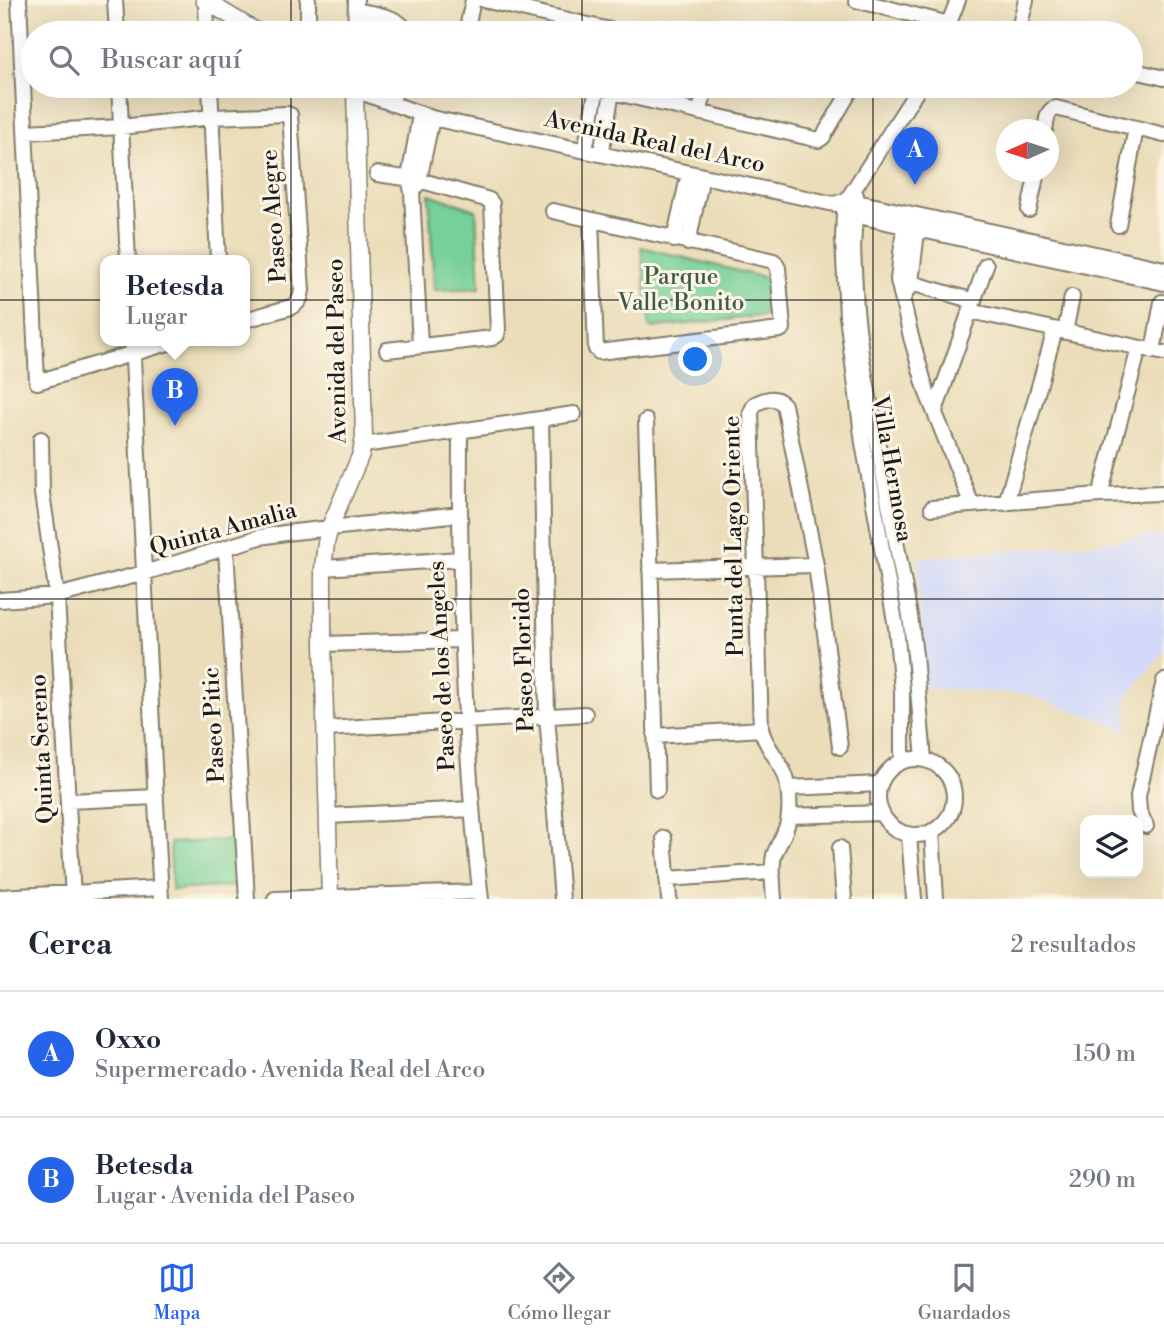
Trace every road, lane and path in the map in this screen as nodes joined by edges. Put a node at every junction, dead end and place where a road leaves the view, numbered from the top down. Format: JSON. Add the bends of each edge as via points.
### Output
{"nodes":[{"id":1,"x":19,"y":0,"type":"edge"},
{"id":2,"x":115,"y":0,"type":"edge"},
{"id":3,"x":205,"y":0,"type":"edge"},
{"id":4,"x":308,"y":0,"type":"edge"},
{"id":5,"x":473,"y":0,"type":"edge"},
{"id":6,"x":484,"y":0,"type":"edge"},
{"id":7,"x":856,"y":0,"type":"edge"},
{"id":8,"x":958,"y":0,"type":"edge"},
{"id":9,"x":1026,"y":0,"type":"edge"},
{"id":10,"x":356,"y":5,"type":"edge"},
{"id":11,"x":895,"y":5,"type":"edge"},
{"id":12,"x":116,"y":21,"type":"edge"},
{"id":13,"x":206,"y":21,"type":"edge"},
{"id":14,"x":239,"y":21,"type":"edge"},
{"id":15,"x":307,"y":21,"type":"edge"},
{"id":16,"x":399,"y":21,"type":"edge"},
{"id":17,"x":469,"y":21,"type":"edge"},
{"id":18,"x":551,"y":21,"type":"edge"},
{"id":19,"x":930,"y":21,"type":"edge"},
{"id":20,"x":950,"y":21,"type":"edge"},
{"id":21,"x":1021,"y":21,"type":"edge"},
{"id":22,"x":21,"y":38,"type":"edge"},
{"id":23,"x":1143,"y":73,"type":"edge"},
{"id":24,"x":1164,"y":78,"type":"edge"},
{"id":25,"x":24,"y":98,"type":"edge"},
{"id":26,"x":120,"y":98,"type":"edge"},
{"id":27,"x":211,"y":98,"type":"edge"},
{"id":28,"x":352,"y":98,"type":"edge"},
{"id":29,"x":378,"y":98,"type":"edge"},
{"id":30,"x":393,"y":98,"type":"edge"},
{"id":31,"x":590,"y":98,"type":"edge"},
{"id":32,"x":611,"y":98,"type":"edge"},
{"id":33,"x":638,"y":98,"type":"edge"},
{"id":34,"x":703,"y":98,"type":"edge"},
{"id":35,"x":846,"y":98,"type":"edge"},
{"id":36,"x":913,"y":98,"type":"edge"},
{"id":37,"x":392,"y":104,"type":"junction"},
{"id":38,"x":700,"y":112,"type":"junction"},
{"id":39,"x":426,"y":116,"type":"junction"},
{"id":40,"x":212,"y":117,"type":"junction"},
{"id":41,"x":1047,"y":119,"type":"edge"},
{"id":42,"x":121,"y":128,"type":"junction"},
{"id":43,"x":1136,"y":128,"type":"junction"},
{"id":44,"x":26,"y":132,"type":"junction"},
{"id":45,"x":1164,"y":135,"type":"edge"},
{"id":46,"x":585,"y":150,"type":"junction"},
{"id":47,"x":601,"y":154,"type":"junction"},
{"id":48,"x":377,"y":174,"type":"dead end"},
{"id":49,"x":696,"y":175,"type":"junction"},
{"id":50,"x":1035,"y":182,"type":"edge"},
{"id":51,"x":414,"y":183,"type":"junction"},
{"id":52,"x":849,"y":204,"type":"junction"},
{"id":53,"x":1029,"y":210,"type":"dead end"},
{"id":54,"x":553,"y":211,"type":"dead end"},
{"id":55,"x":591,"y":221,"type":"junction"},
{"id":56,"x":911,"y":221,"type":"junction"},
{"id":57,"x":1118,"y":225,"type":"dead end"},
{"id":58,"x":681,"y":241,"type":"junction"},
{"id":59,"x":128,"y":255,"type":"edge"},
{"id":60,"x":218,"y":255,"type":"edge"},
{"id":61,"x":1090,"y":259,"type":"junction"},
{"id":62,"x":986,"y":265,"type":"dead end"},
{"id":63,"x":1164,"y":269,"type":"edge"},
{"id":64,"x":905,"y":281,"type":"junction"},
{"id":65,"x":1164,"y":283,"type":"edge"},
{"id":66,"x":1072,"y":297,"type":"dead end"},
{"id":67,"x":1162,"y":302,"type":"edge"},
{"id":68,"x":972,"y":306,"type":"junction"},
{"id":69,"x":250,"y":319,"type":"edge"},
{"id":70,"x":1060,"y":331,"type":"junction"},
{"id":71,"x":420,"y":345,"type":"junction"},
{"id":72,"x":132,"y":347,"type":"edge"},
{"id":73,"x":387,"y":350,"type":"dead end"},
{"id":74,"x":1152,"y":351,"type":"edge"},
{"id":75,"x":935,"y":411,"type":"junction"},
{"id":76,"x":574,"y":414,"type":"dead end"},
{"id":77,"x":541,"y":419,"type":"junction"},
{"id":78,"x":646,"y":421,"type":"dead end"},
{"id":79,"x":460,"y":431,"type":"junction"},
{"id":80,"x":41,"y":439,"type":"dead end"},
{"id":81,"x":364,"y":444,"type":"junction"},
{"id":82,"x":1164,"y":492,"type":"edge"},
{"id":83,"x":1100,"y":495,"type":"junction"},
{"id":84,"x":1006,"y":503,"type":"junction"},
{"id":85,"x":972,"y":505,"type":"junction"},
{"id":86,"x":932,"y":508,"type":"dead end"},
{"id":87,"x":460,"y":513,"type":"junction"},
{"id":88,"x":330,"y":527,"type":"junction"},
{"id":89,"x":226,"y":549,"type":"junction"},
{"id":90,"x":460,"y":559,"type":"junction"},
{"id":91,"x":816,"y":565,"type":"junction"},
{"id":92,"x":756,"y":567,"type":"junction"},
{"id":93,"x":323,"y":569,"type":"junction"},
{"id":94,"x":650,"y":570,"type":"junction"},
{"id":95,"x":144,"y":573,"type":"junction"},
{"id":96,"x":57,"y":596,"type":"junction"},
{"id":97,"x":0,"y":600,"type":"edge"},
{"id":98,"x":462,"y":640,"type":"junction"},
{"id":99,"x":323,"y":644,"type":"junction"},
{"id":100,"x":1164,"y":681,"type":"edge"},
{"id":101,"x":585,"y":715,"type":"dead end"},
{"id":102,"x":547,"y":716,"type":"junction"},
{"id":103,"x":465,"y":721,"type":"junction"},
{"id":104,"x":325,"y":729,"type":"junction"},
{"id":105,"x":761,"y":729,"type":"junction"},
{"id":106,"x":655,"y":736,"type":"junction"},
{"id":107,"x":840,"y":747,"type":"dead end"},
{"id":108,"x":924,"y":760,"type":"junction"},
{"id":109,"x":902,"y":761,"type":"junction"},
{"id":110,"x":880,"y":784,"type":"junction"},
{"id":111,"x":789,"y":788,"type":"junction"},
{"id":112,"x":657,"y":790,"type":"dead end"},
{"id":113,"x":156,"y":797,"type":"junction"},
{"id":114,"x":68,"y":802,"type":"junction"},
{"id":115,"x":472,"y":809,"type":"junction"},
{"id":116,"x":882,"y":813,"type":"junction"},
{"id":117,"x":789,"y":816,"type":"junction"},
{"id":118,"x":328,"y":817,"type":"junction"},
{"id":119,"x":1146,"y":826,"type":"dead end"},
{"id":120,"x":932,"y":831,"type":"junction"},
{"id":121,"x":909,"y":834,"type":"junction"},
{"id":122,"x":664,"y":838,"type":"dead end"},
{"id":123,"x":840,"y":848,"type":"dead end"},
{"id":124,"x":773,"y":872,"type":"junction"},
{"id":125,"x":667,"y":879,"type":"junction"},
{"id":126,"x":161,"y":894,"type":"edge"},
{"id":127,"x":481,"y":895,"type":"edge"},
{"id":128,"x":73,"y":896,"type":"edge"},
{"id":129,"x":0,"y":897,"type":"edge"},
{"id":130,"x":330,"y":898,"type":"edge"},
{"id":131,"x":247,"y":899,"type":"edge"},
{"id":132,"x":275,"y":899,"type":"edge"},
{"id":133,"x":562,"y":899,"type":"edge"},
{"id":134,"x":669,"y":899,"type":"edge"},
{"id":135,"x":774,"y":899,"type":"edge"},
{"id":136,"x":844,"y":899,"type":"edge"},
{"id":137,"x":914,"y":899,"type":"edge"},
{"id":138,"x":936,"y":899,"type":"edge"}],
"edges":[{"from":1,"to":22,"type":"street"},
{"from":2,"to":12,"type":"street"},
{"from":3,"to":13,"type":"street"},
{"from":3,"to":14,"type":"street"},
{"from":4,"to":15,"type":"street"},
{"from":5,"to":17,"type":"street"},
{"from":6,"to":18,"type":"street"},
{"from":7,"to":11,"type":"street"},
{"from":8,"to":20,"type":"street"},
{"from":9,"to":21,"type":"street"},
{"from":10,"to":16,"type":"street"},
{"from":11,"to":19,"type":"street"},
{"from":23,"to":24,"type":"street"},
{"from":25,"to":44,"type":"street"},
{"from":26,"to":42,"type":"street"},
{"from":27,"to":40,"type":"street"},
{"from":28,"to":81,"type":"street","name":"Avenida del Paseo"},
{"from":29,"to":37,"type":"street","name":"Avenida Real del Arco"},
{"from":30,"to":37,"type":"street"},
{"from":31,"to":46,"type":"street"},
{"from":32,"to":47,"type":"street"},
{"from":33,"to":38,"type":"street"},
{"from":34,"to":38,"type":"street"},
{"from":35,"to":38,"type":"street","via":[[819,140]]},
{"from":36,"to":52,"type":"street","name":"Villa Hermosa"},
{"from":37,"to":39,"type":"street","name":"Avenida Real del Arco"},
{"from":39,"to":46,"type":"street","name":"Avenida Real del Arco"},
{"from":39,"to":51,"type":"street"},
{"from":40,"to":42,"type":"street"},
{"from":40,"to":60,"type":"street"},
{"from":40,"to":69,"type":"street","name":"Paseo Alegre","via":[[291,116],[302,296],[296,305]]},
{"from":41,"to":43,"type":"street","via":[[1056,108]]},
{"from":42,"to":44,"type":"street"},
{"from":42,"to":59,"type":"street"},
{"from":43,"to":45,"type":"street"},
{"from":43,"to":57,"type":"street"},
{"from":44,"to":72,"type":"street","via":[[37,382]]},
{"from":46,"to":47,"type":"street","name":"Avenida Real del Arco"},
{"from":47,"to":49,"type":"street","name":"Avenida Real del Arco"},
{"from":48,"to":51,"type":"street"},
{"from":49,"to":52,"type":"street","name":"Avenida Real del Arco"},
{"from":49,"to":58,"type":"street"},
{"from":50,"to":53,"type":"street"},
{"from":51,"to":71,"type":"street"},
{"from":51,"to":71,"type":"street","via":[[492,204],[498,330],[492,338]]},
{"from":52,"to":56,"type":"street","name":"Avenida Real del Arco"},
{"from":52,"to":108,"type":"street","name":"Villa Hermosa","via":[[861,354],[910,616]]},
{"from":52,"to":109,"type":"street","name":"Villa Hermosa","via":[[842,240],[844,281],[855,392],[897,627]]},
{"from":54,"to":55,"type":"street"},
{"from":55,"to":58,"type":"street"},
{"from":55,"to":58,"type":"street","via":[[599,352],[782,329],[777,264]]},
{"from":56,"to":61,"type":"street","name":"Avenida Real del Arco"},
{"from":56,"to":64,"type":"street"},
{"from":61,"to":63,"type":"street","name":"Avenida Real del Arco"},
{"from":61,"to":65,"type":"street","name":"Avenida Real del Arco"},
{"from":62,"to":68,"type":"street"},
{"from":64,"to":68,"type":"street"},
{"from":64,"to":75,"type":"street","via":[[903,299],[919,370]]},
{"from":66,"to":70,"type":"street"},
{"from":67,"to":74,"type":"street"},
{"from":68,"to":70,"type":"street"},
{"from":68,"to":75,"type":"street"},
{"from":70,"to":74,"type":"street"},
{"from":70,"to":84,"type":"street"},
{"from":71,"to":73,"type":"street"},
{"from":72,"to":95,"type":"street"},
{"from":74,"to":83,"type":"street"},
{"from":75,"to":85,"type":"street"},
{"from":76,"to":77,"type":"street"},
{"from":77,"to":79,"type":"street"},
{"from":77,"to":102,"type":"street","name":"Paseo Florido"},
{"from":78,"to":94,"type":"street"},
{"from":79,"to":81,"type":"street"},
{"from":79,"to":87,"type":"street","name":"Paseo de los Angeles"},
{"from":80,"to":96,"type":"street","name":"Quinta Sereno","via":[[42,494]]},
{"from":81,"to":88,"type":"street","name":"Avenida del Paseo"},
{"from":82,"to":83,"type":"street"},
{"from":83,"to":84,"type":"street"},
{"from":84,"to":85,"type":"street"},
{"from":85,"to":86,"type":"street"},
{"from":87,"to":88,"type":"street","name":"Quinta Amalia"},
{"from":87,"to":90,"type":"street","name":"Paseo de los Angeles"},
{"from":88,"to":89,"type":"street","name":"Quinta Amalia","via":[[260,537]]},
{"from":88,"to":93,"type":"street","name":"Avenida del Paseo"},
{"from":89,"to":95,"type":"street","name":"Quinta Amalia"},
{"from":89,"to":131,"type":"street","name":"Paseo Pitic"},
{"from":90,"to":93,"type":"street"},
{"from":90,"to":98,"type":"street","name":"Paseo de los Angeles"},
{"from":91,"to":92,"type":"street"},
{"from":91,"to":92,"type":"street","name":"Punta del Lago Oriente","via":[[784,405],[773,398],[755,404],[751,412]]},
{"from":91,"to":107,"type":"street","name":"Punta del Lago Oriente"},
{"from":92,"to":94,"type":"street"},
{"from":92,"to":105,"type":"street","name":"Punta del Lago Oriente"},
{"from":93,"to":99,"type":"street","name":"Avenida del Paseo"},
{"from":94,"to":106,"type":"street"},
{"from":95,"to":96,"type":"street","name":"Quinta Amalia"},
{"from":95,"to":113,"type":"street"},
{"from":96,"to":97,"type":"street","name":"Quinta Amalia"},
{"from":96,"to":114,"type":"street","name":"Quinta Sereno"},
{"from":98,"to":99,"type":"street"},
{"from":98,"to":103,"type":"street","name":"Paseo de los Angeles"},
{"from":99,"to":104,"type":"street","name":"Avenida del Paseo"},
{"from":100,"to":119,"type":"street","via":[[1138,796]]},
{"from":101,"to":102,"type":"street"},
{"from":102,"to":103,"type":"street"},
{"from":102,"to":133,"type":"street","name":"Paseo Florido"},
{"from":103,"to":104,"type":"street"},
{"from":103,"to":115,"type":"street","name":"Paseo de los Angeles"},
{"from":104,"to":118,"type":"street","name":"Avenida del Paseo"},
{"from":105,"to":106,"type":"street"},
{"from":105,"to":111,"type":"street","name":"Punta del Lago Oriente"},
{"from":106,"to":112,"type":"street"},
{"from":108,"to":109,"type":"street"},
{"from":108,"to":120,"type":"street","via":[[945,773],[954,797],[945,821]]},
{"from":109,"to":110,"type":"street"},
{"from":110,"to":111,"type":"street"},
{"from":110,"to":116,"type":"street"},
{"from":111,"to":117,"type":"street"},
{"from":113,"to":114,"type":"street"},
{"from":113,"to":126,"type":"street"},
{"from":114,"to":128,"type":"street","name":"Quinta Sereno"},
{"from":115,"to":118,"type":"street"},
{"from":115,"to":127,"type":"street","name":"Paseo de los Angeles"},
{"from":116,"to":117,"type":"street"},
{"from":116,"to":121,"type":"street","via":[[893,827]]},
{"from":117,"to":124,"type":"street","via":[[775,851]]},
{"from":118,"to":130,"type":"street","name":"Avenida del Paseo"},
{"from":120,"to":121,"type":"street"},
{"from":120,"to":138,"type":"street"},
{"from":121,"to":137,"type":"street"},
{"from":122,"to":125,"type":"street"},
{"from":123,"to":136,"type":"street"},
{"from":124,"to":125,"type":"street"},
{"from":124,"to":135,"type":"street"},
{"from":125,"to":134,"type":"street"},
{"from":126,"to":128,"type":"street"},
{"from":127,"to":130,"type":"street"},
{"from":128,"to":129,"type":"street"},
{"from":130,"to":132,"type":"street"}]}
